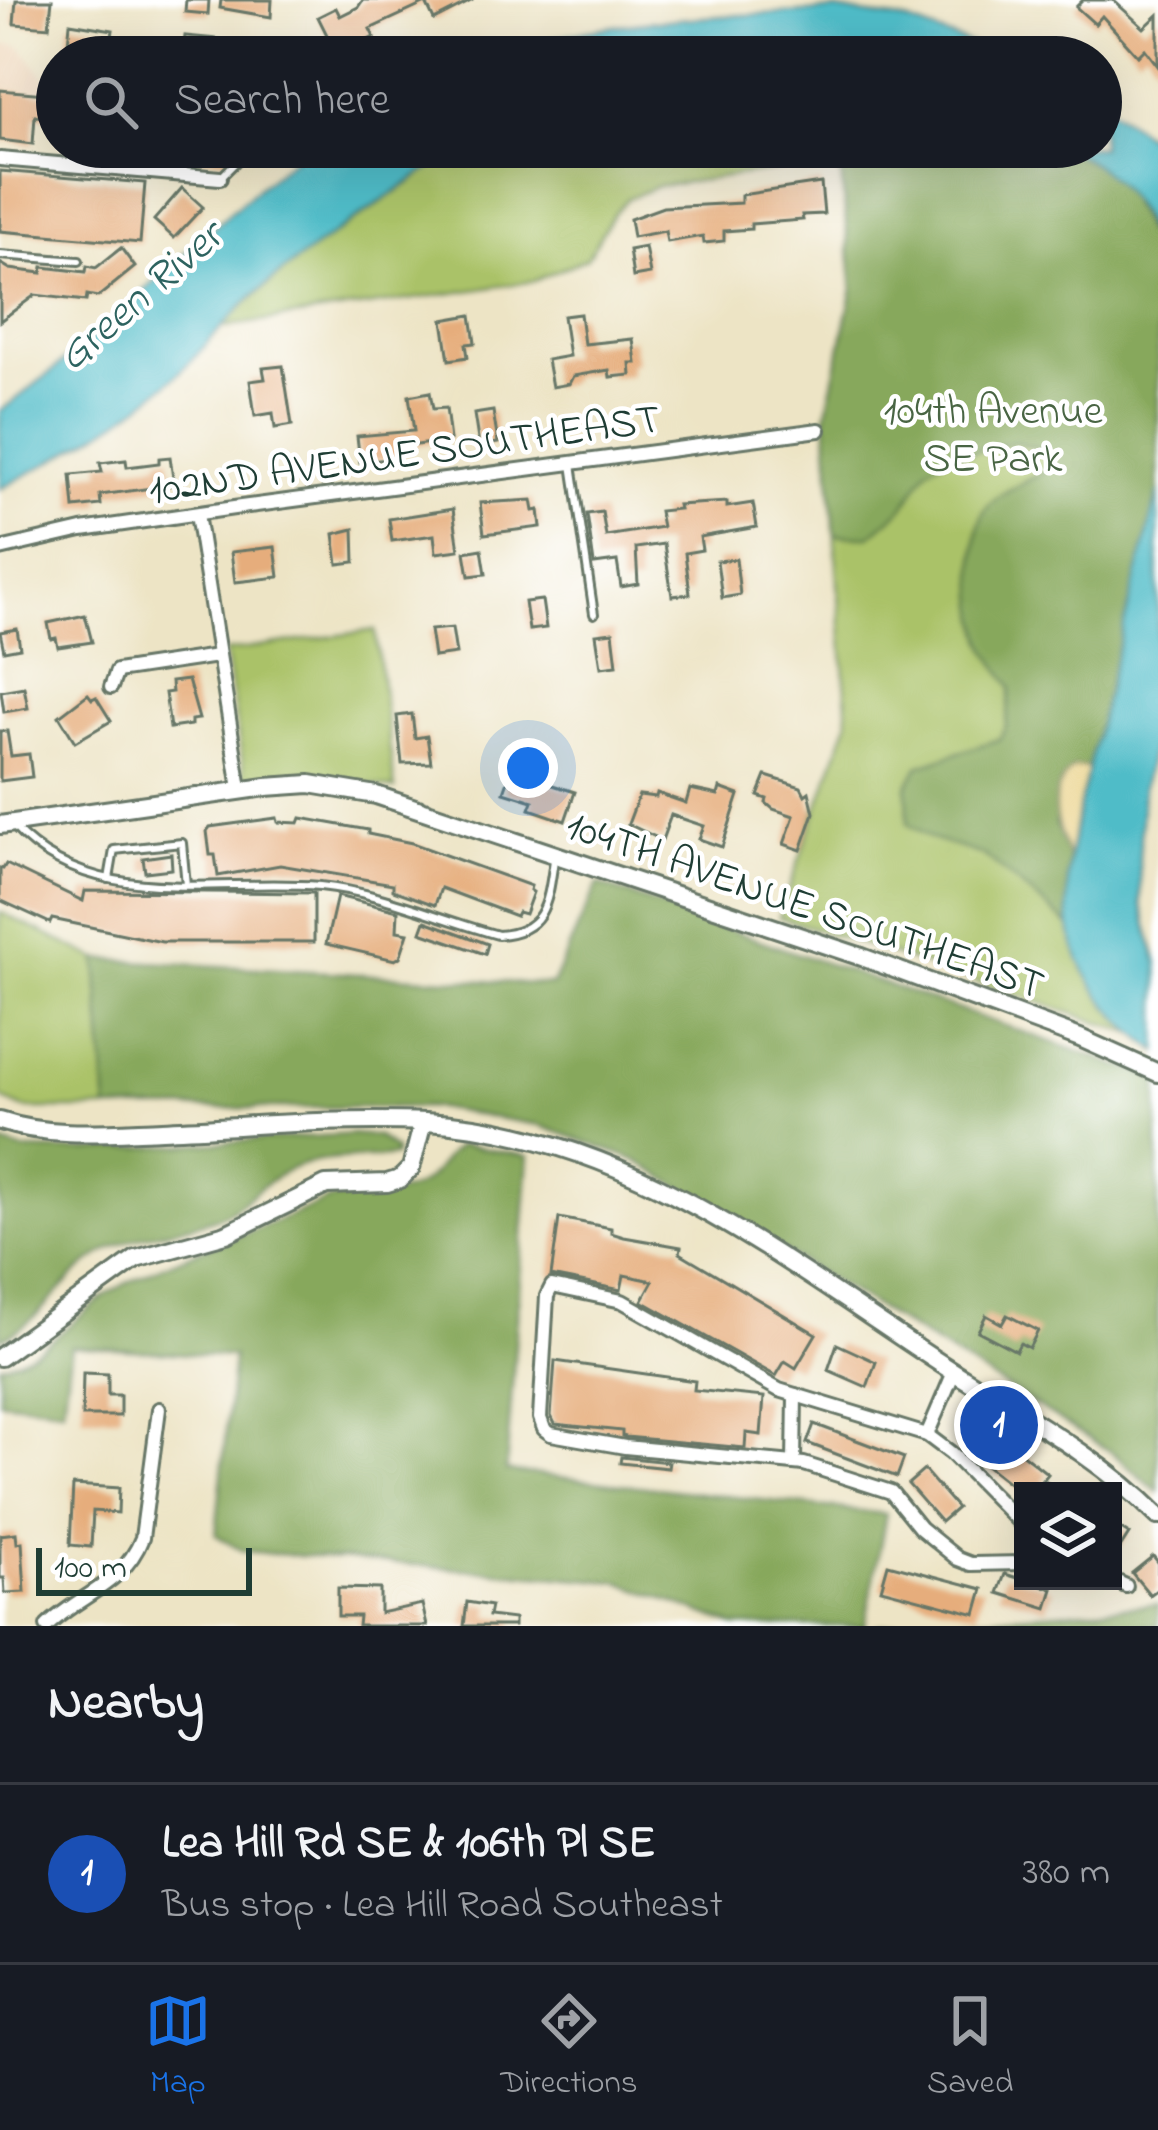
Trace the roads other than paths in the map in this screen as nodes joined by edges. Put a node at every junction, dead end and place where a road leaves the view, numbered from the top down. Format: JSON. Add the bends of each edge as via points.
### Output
{"nodes":[{"id":1,"x":0,"y":159,"type":"edge"},
{"id":2,"x":36,"y":162,"type":"edge"},
{"id":3,"x":104,"y":168,"type":"edge"},
{"id":4,"x":230,"y":168,"type":"edge"},
{"id":5,"x":220,"y":178,"type":"joint"},
{"id":6,"x":0,"y":255,"type":"edge"},
{"id":7,"x":80,"y":261,"type":"dead end"},
{"id":8,"x":820,"y":430,"type":"dead end"},
{"id":9,"x":572,"y":464,"type":"junction"},
{"id":10,"x":197,"y":514,"type":"junction"},
{"id":11,"x":0,"y":549,"type":"edge"},
{"id":12,"x":594,"y":614,"type":"dead end"},
{"id":13,"x":217,"y":656,"type":"junction"},
{"id":14,"x":111,"y":687,"type":"dead end"},
{"id":15,"x":240,"y":789,"type":"junction"},
{"id":16,"x":5,"y":824,"type":"edge"},
{"id":17,"x":555,"y":853,"type":"junction"},
{"id":18,"x":110,"y":880,"type":"junction"},
{"id":19,"x":186,"y":885,"type":"junction"},
{"id":20,"x":1158,"y":1073,"type":"edge"},
{"id":21,"x":0,"y":1121,"type":"edge"},
{"id":22,"x":423,"y":1122,"type":"junction"},
{"id":23,"x":0,"y":1357,"type":"edge"},
{"id":24,"x":954,"y":1372,"type":"junction"},
{"id":25,"x":795,"y":1394,"type":"junction"},
{"id":26,"x":159,"y":1409,"type":"dead end"},
{"id":27,"x":927,"y":1435,"type":"junction"},
{"id":28,"x":794,"y":1463,"type":"junction"},
{"id":29,"x":1158,"y":1516,"type":"edge"},
{"id":30,"x":1014,"y":1517,"type":"edge"},
{"id":31,"x":1014,"y":1563,"type":"edge"},
{"id":32,"x":46,"y":1626,"type":"edge"}],
"edges":[{"from":1,"to":2,"type":"street"},
{"from":3,"to":5,"type":"street"},
{"from":4,"to":5,"type":"lane"},
{"from":6,"to":7,"type":"lane"},
{"from":8,"to":9,"type":"street","name":"102ND AVENUE SOUTHEAST"},
{"from":9,"to":10,"type":"street","name":"102ND AVENUE SOUTHEAST"},
{"from":9,"to":12,"type":"lane"},
{"from":10,"to":11,"type":"street","name":"102ND AVENUE SOUTHEAST"},
{"from":10,"to":13,"type":"street"},
{"from":13,"to":14,"type":"street","via":[[117,671]]},
{"from":13,"to":15,"type":"street"},
{"from":15,"to":16,"type":"street","name":"104TH AVENUE SOUTHEAST"},
{"from":15,"to":17,"type":"street","name":"104TH AVENUE SOUTHEAST","via":[[310,784],[376,794]]},
{"from":16,"to":18,"type":"lane","via":[[59,865]]},
{"from":17,"to":19,"type":"lane","via":[[539,918],[498,935],[363,893]]},
{"from":17,"to":20,"type":"street","name":"104TH AVENUE SOUTHEAST","via":[[862,956]]},
{"from":18,"to":19,"type":"lane"},
{"from":18,"to":19,"type":"lane","via":[[114,850],[182,843]]},
{"from":21,"to":22,"type":"street","via":[[90,1132]]},
{"from":22,"to":23,"type":"street","via":[[403,1178],[326,1185],[226,1234],[136,1259]]},
{"from":22,"to":24,"type":"street","via":[[543,1139],[630,1171],[716,1216]]},
{"from":24,"to":27,"type":"street"},
{"from":24,"to":29,"type":"street","via":[[1087,1456]]},
{"from":25,"to":27,"type":"street"},
{"from":25,"to":28,"type":"street"},
{"from":25,"to":28,"type":"street","via":[[622,1300],[552,1286],[547,1295],[544,1430],[626,1447]]},
{"from":26,"to":32,"type":"street","via":[[136,1555]]},
{"from":27,"to":30,"type":"street"},
{"from":28,"to":31,"type":"street","via":[[891,1492],[920,1528],[971,1564]]}]}
